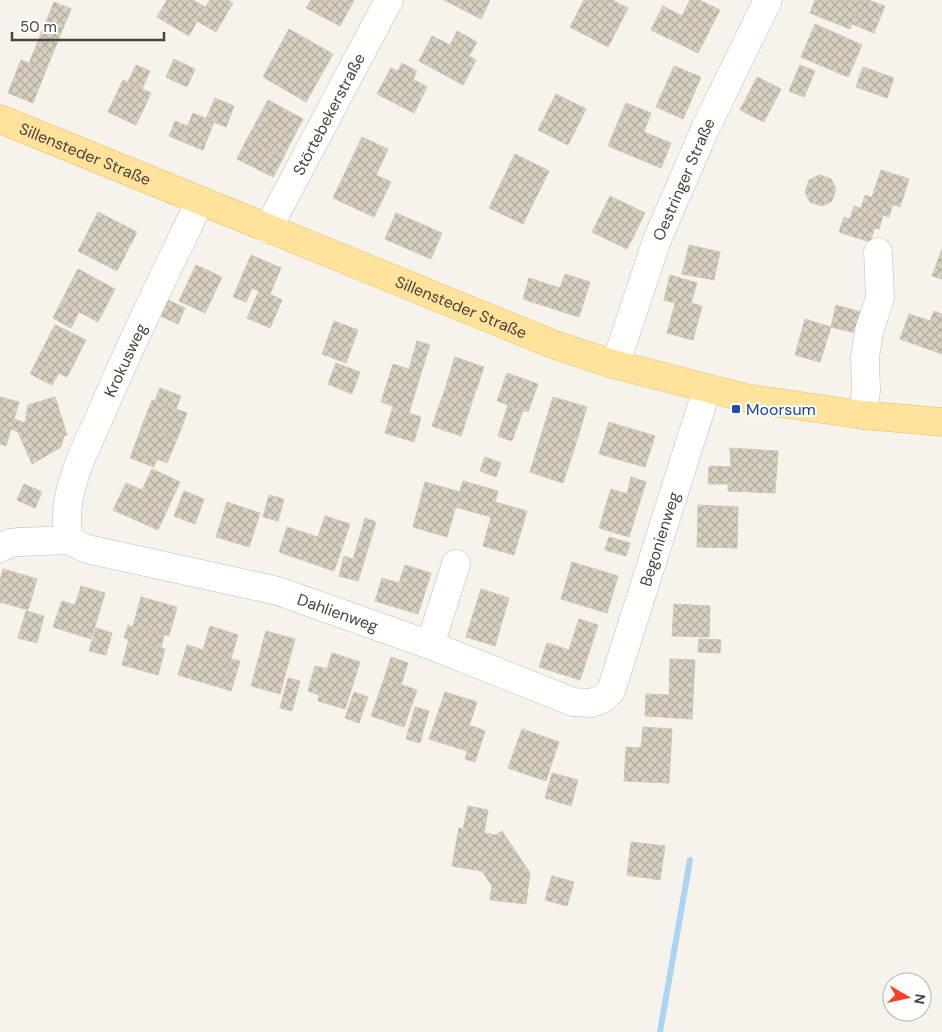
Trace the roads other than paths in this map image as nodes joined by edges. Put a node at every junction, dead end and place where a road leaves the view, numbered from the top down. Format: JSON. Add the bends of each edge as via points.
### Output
{"nodes":[{"id":1,"x":389,"y":0,"type":"edge"},
{"id":2,"x":768,"y":0,"type":"edge"},
{"id":3,"x":0,"y":119,"type":"edge"},
{"id":4,"x":200,"y":201,"type":"junction"},
{"id":5,"x":268,"y":229,"type":"junction"},
{"id":6,"x":878,"y":252,"type":"dead end"},
{"id":7,"x":613,"y":364,"type":"junction"},
{"id":8,"x":707,"y":389,"type":"junction"},
{"id":9,"x":862,"y":416,"type":"junction"},
{"id":10,"x":942,"y":422,"type":"edge"},
{"id":11,"x":69,"y":532,"type":"junction"},
{"id":12,"x":0,"y":548,"type":"edge"},
{"id":13,"x":456,"y":564,"type":"dead end"},
{"id":14,"x":430,"y":645,"type":"junction"},
{"id":15,"x":611,"y":690,"type":"joint"}],
"edges":[{"from":1,"to":5,"type":"street","name":"Störtebekerstraße"},
{"from":2,"to":7,"type":"street","name":"Oestringer Straße","via":[[705,129],[657,240]]},
{"from":3,"to":4,"type":"main road","name":"Sillensteder Straße"},
{"from":4,"to":5,"type":"main road","name":"Sillensteder Straße"},
{"from":4,"to":11,"type":"street","name":"Krokusweg","via":[[122,364],[79,465],[69,499]]},
{"from":5,"to":7,"type":"main road","name":"Sillensteder Straße","via":[[554,345]]},
{"from":6,"to":9,"type":"street","via":[[880,298],[869,331],[865,357],[866,391]]},
{"from":7,"to":8,"type":"main road","name":"Sillensteder Straße"},
{"from":8,"to":9,"type":"main road","name":"Sillensteder Straße"},
{"from":8,"to":15,"type":"street","name":"Begonienweg"},
{"from":9,"to":10,"type":"main road","name":"Sillensteder Straße"},
{"from":11,"to":12,"type":"street","via":[[10,543]]},
{"from":11,"to":14,"type":"street","name":"Dahlienweg","via":[[77,545],[87,549],[278,591]]},
{"from":13,"to":14,"type":"street"},
{"from":14,"to":15,"type":"street","name":"Dahlienweg","via":[[572,702],[591,703],[602,699]]}]}
